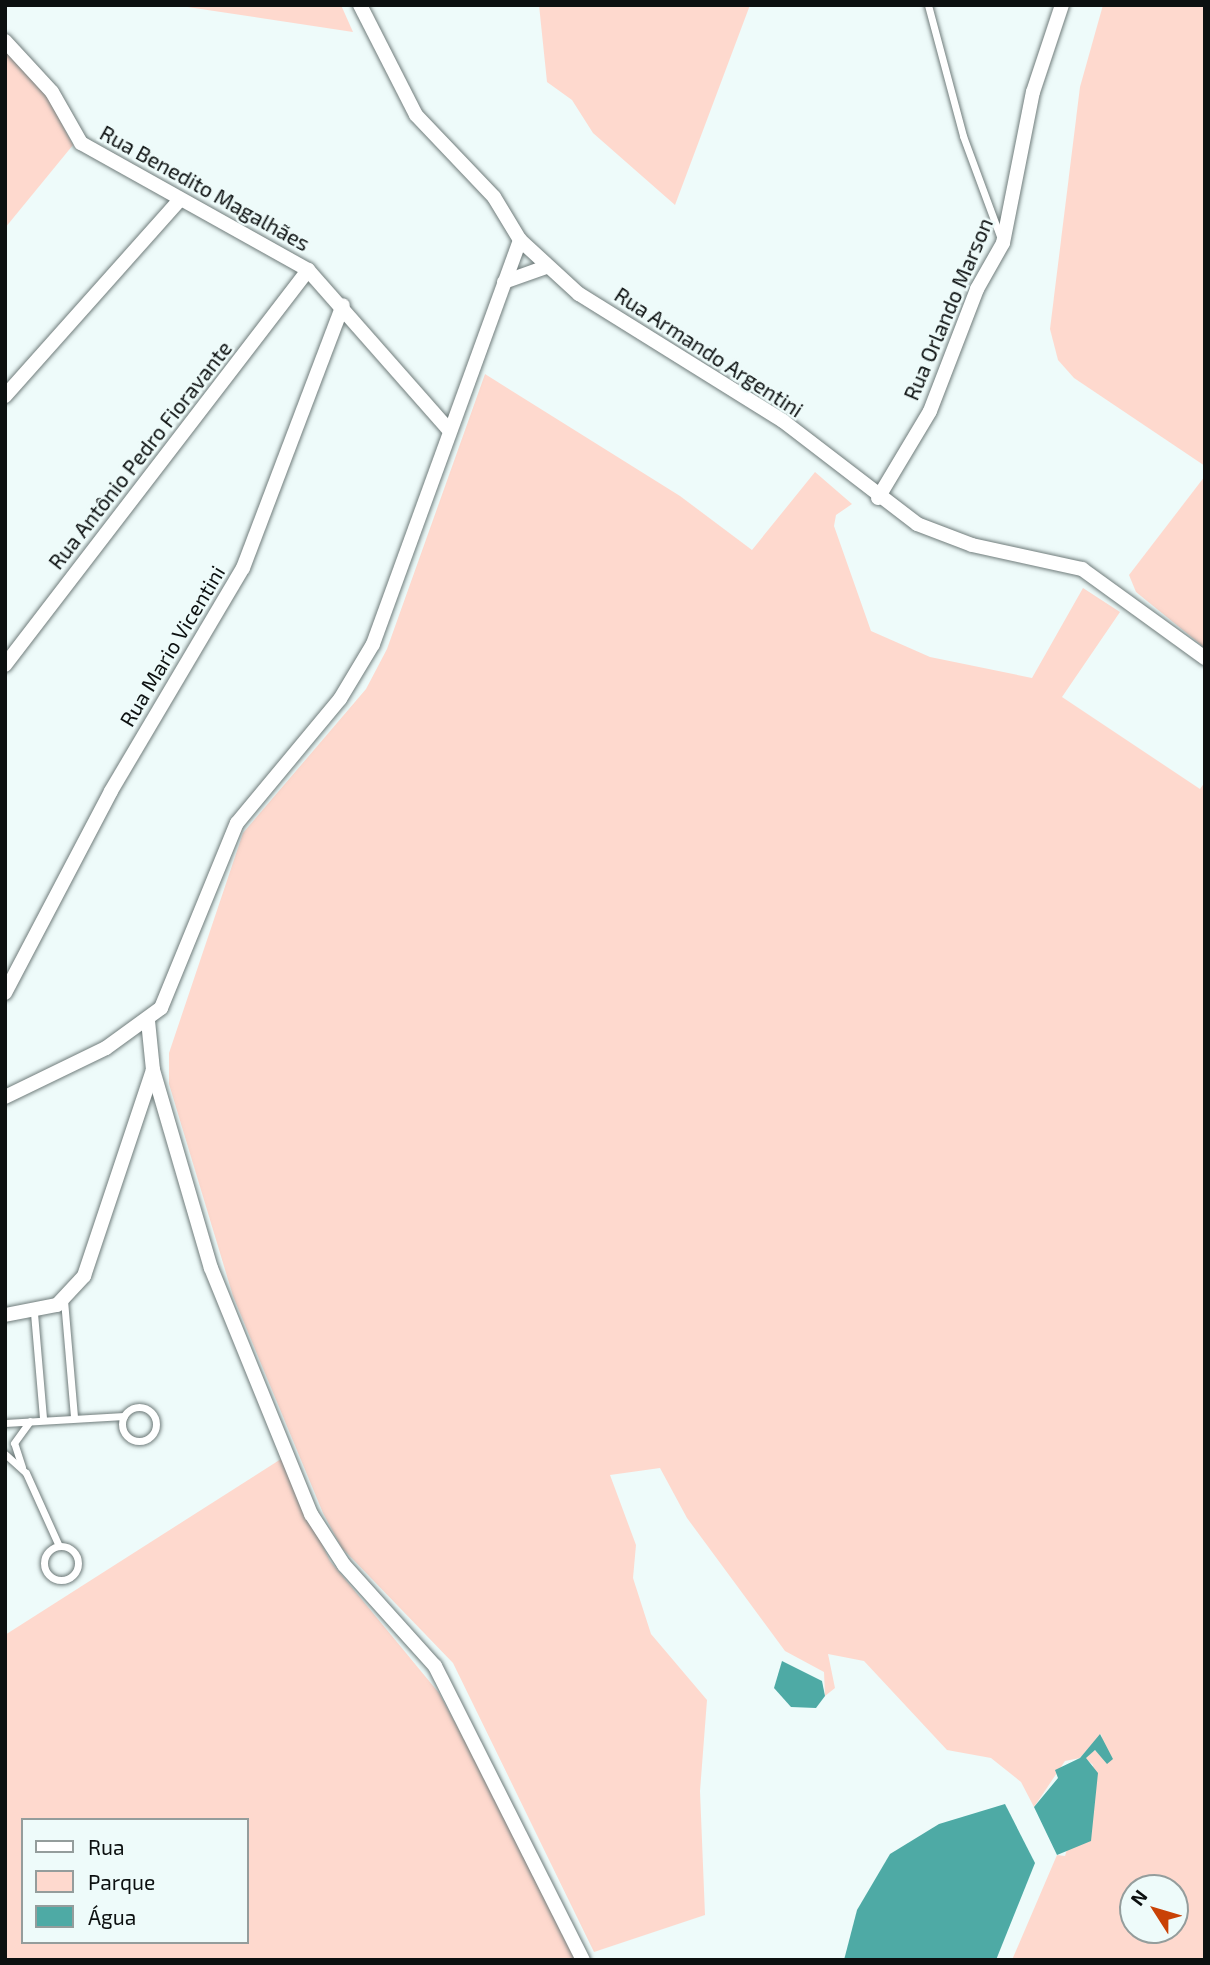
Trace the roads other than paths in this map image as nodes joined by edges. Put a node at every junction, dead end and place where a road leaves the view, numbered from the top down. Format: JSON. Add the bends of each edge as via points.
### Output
{"nodes":[{"id":1,"x":360,"y":5,"type":"edge"},
{"id":2,"x":928,"y":5,"type":"edge"},
{"id":3,"x":1062,"y":5,"type":"edge"},
{"id":4,"x":5,"y":41,"type":"edge"},
{"id":5,"x":178,"y":202,"type":"junction"},
{"id":6,"x":520,"y":240,"type":"junction"},
{"id":7,"x":1003,"y":243,"type":"junction"},
{"id":8,"x":546,"y":267,"type":"junction"},
{"id":9,"x":308,"y":270,"type":"junction"},
{"id":10,"x":504,"y":282,"type":"junction"},
{"id":11,"x":343,"y":305,"type":"junction"},
{"id":12,"x":5,"y":396,"type":"edge"},
{"id":13,"x":449,"y":430,"type":"junction"},
{"id":14,"x":878,"y":498,"type":"junction"},
{"id":15,"x":1205,"y":658,"type":"edge"},
{"id":16,"x":5,"y":665,"type":"edge"},
{"id":17,"x":5,"y":993,"type":"edge"},
{"id":18,"x":148,"y":1021,"type":"junction"},
{"id":19,"x":153,"y":1070,"type":"junction"},
{"id":20,"x":5,"y":1097,"type":"edge"},
{"id":21,"x":64,"y":1300,"type":"junction"},
{"id":22,"x":34,"y":1313,"type":"junction"},
{"id":23,"x":5,"y":1315,"type":"edge"},
{"id":24,"x":74,"y":1416,"type":"junction"},
{"id":25,"x":124,"y":1416,"type":"junction"},
{"id":26,"x":43,"y":1419,"type":"junction"},
{"id":27,"x":30,"y":1421,"type":"junction"},
{"id":28,"x":5,"y":1423,"type":"edge"},
{"id":29,"x":5,"y":1454,"type":"edge"},
{"id":30,"x":26,"y":1474,"type":"junction"},
{"id":31,"x":59,"y":1545,"type":"junction"},
{"id":32,"x":583,"y":1960,"type":"edge"}],
"edges":[{"from":1,"to":6,"type":"street","name":"Rua Armando Argentini","via":[[400,94],[494,197]]},
{"from":2,"to":7,"type":"lane","via":[[963,136]]},
{"from":3,"to":7,"type":"street","name":"Rua Orlando Marson","via":[[1032,92]]},
{"from":4,"to":5,"type":"street","name":"Rua Benedito Magalhães","via":[[52,92],[81,143]]},
{"from":5,"to":9,"type":"street","name":"Rua Benedito Magalhães"},
{"from":5,"to":12,"type":"street"},
{"from":6,"to":8,"type":"street","name":"Rua Armando Argentini"},
{"from":6,"to":10,"type":"street"},
{"from":7,"to":14,"type":"street","name":"Rua Orlando Marson","via":[[977,289],[930,411]]},
{"from":8,"to":10,"type":"street"},
{"from":8,"to":14,"type":"street","name":"Rua Armando Argentini","via":[[783,421]]},
{"from":9,"to":11,"type":"street","name":"Rua Benedito Magalhães"},
{"from":9,"to":16,"type":"street","name":"Rua Antônio Pedro Fioravante"},
{"from":10,"to":13,"type":"street"},
{"from":11,"to":13,"type":"street","name":"Rua Benedito Magalhães"},
{"from":11,"to":17,"type":"street","name":"Rua Mario Vicentini","via":[[243,568],[111,791]]},
{"from":13,"to":18,"type":"street","via":[[355,679],[237,823],[161,1008]]},
{"from":14,"to":15,"type":"street","name":"Rua Armando Argentini","via":[[942,535],[1056,560],[1103,579]]},
{"from":18,"to":19,"type":"street"},
{"from":18,"to":20,"type":"street"},
{"from":19,"to":21,"type":"street","via":[[88,1267]]},
{"from":19,"to":32,"type":"street","via":[[219,1290],[311,1514],[344,1565],[435,1666]]},
{"from":21,"to":22,"type":"street"},
{"from":21,"to":24,"type":"lane"},
{"from":22,"to":23,"type":"street"},
{"from":22,"to":26,"type":"lane"},
{"from":24,"to":25,"type":"lane"},
{"from":24,"to":26,"type":"lane"},
{"from":25,"to":25,"type":"lane","via":[[122,1429],[131,1438],[144,1440],[154,1432],[155,1418],[147,1408],[134,1407]]},
{"from":26,"to":27,"type":"lane"},
{"from":27,"to":28,"type":"lane"},
{"from":27,"to":30,"type":"lane","via":[[14,1443]]},
{"from":29,"to":30,"type":"lane"},
{"from":30,"to":31,"type":"lane"},
{"from":31,"to":31,"type":"lane","via":[[44,1565],[51,1576],[64,1580],[75,1573],[78,1560],[72,1549]]}]}
